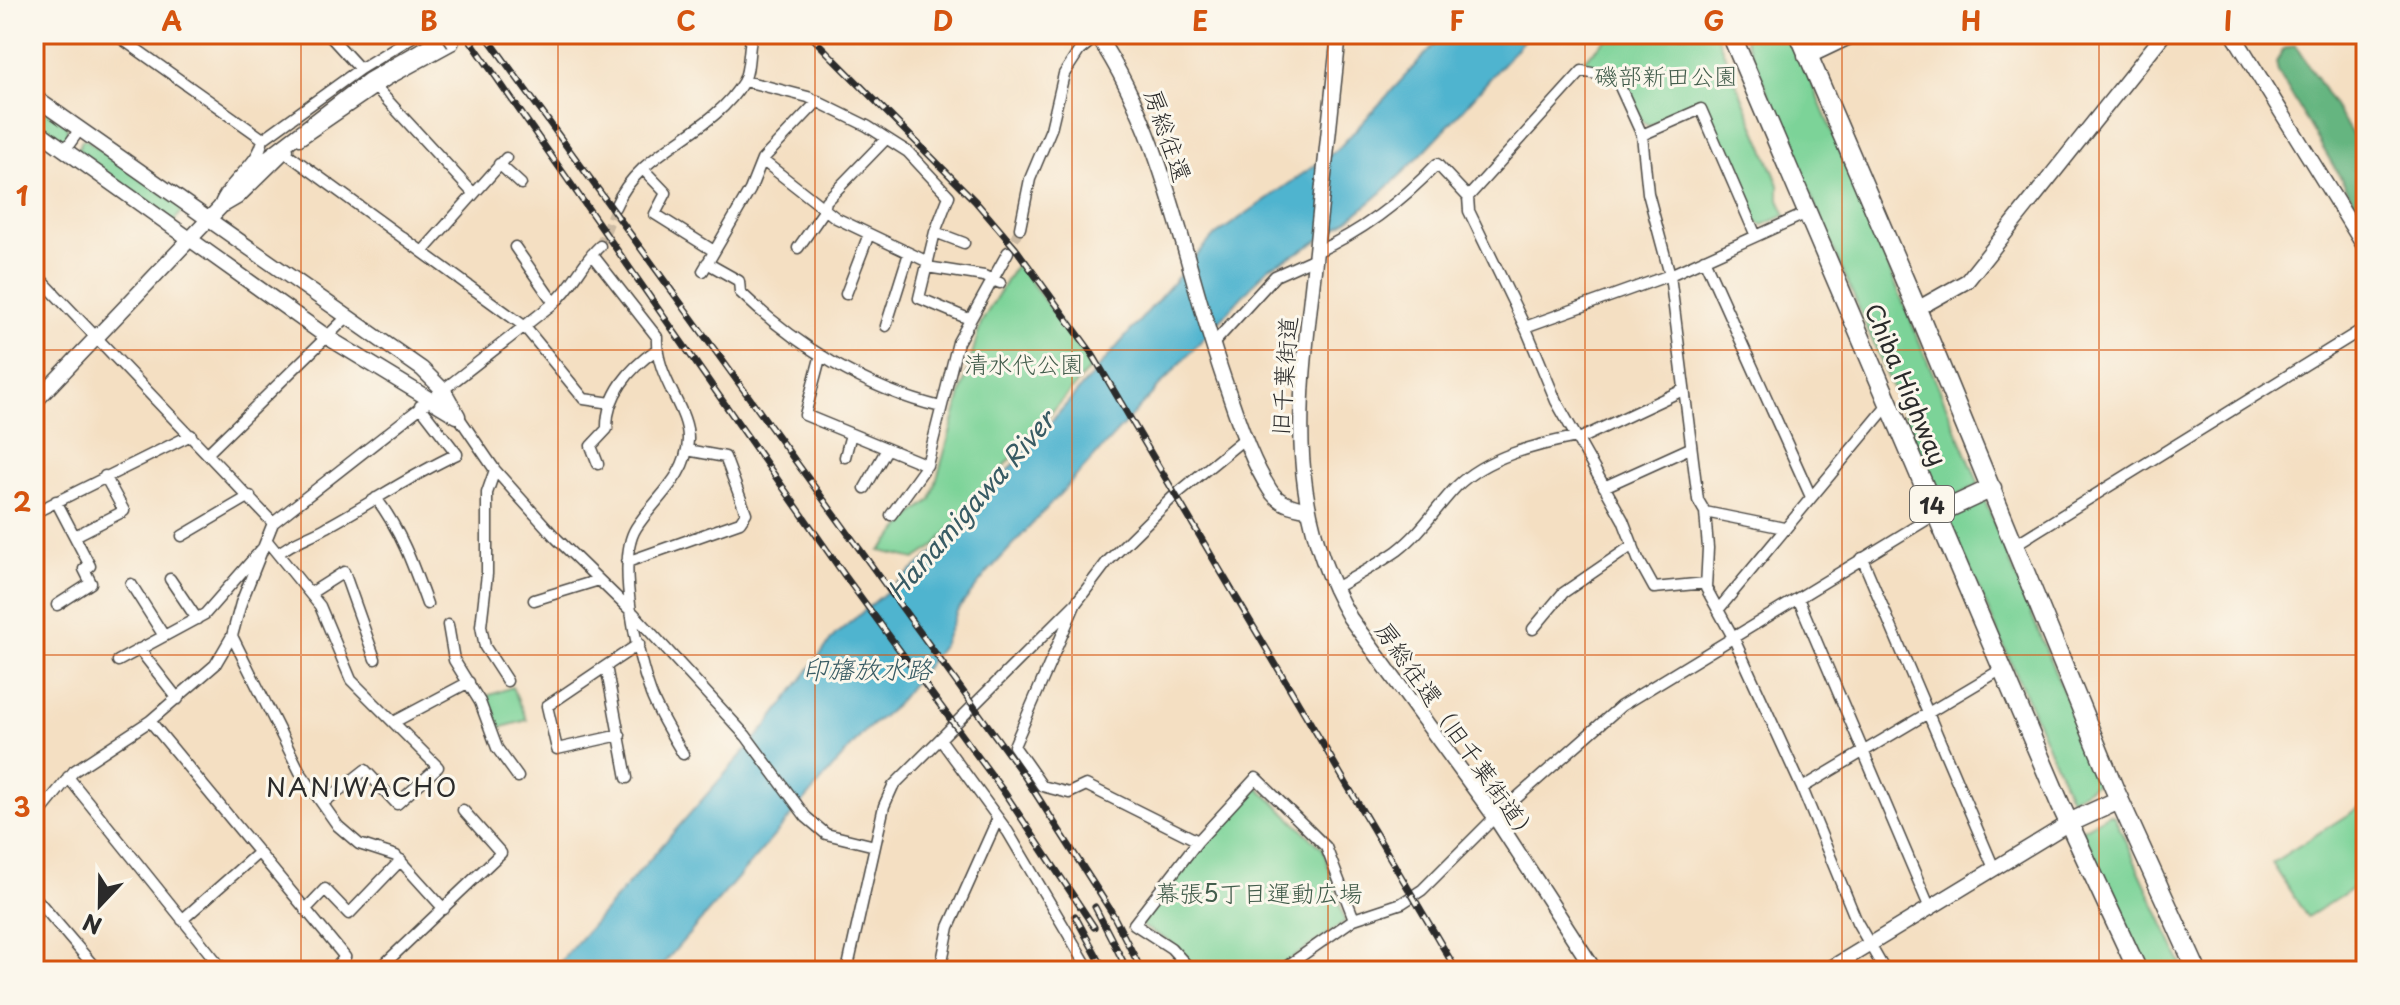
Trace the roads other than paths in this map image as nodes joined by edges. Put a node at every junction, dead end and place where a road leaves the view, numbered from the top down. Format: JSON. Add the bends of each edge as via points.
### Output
{"nodes":[{"id":1,"x":115,"y":34,"type":"edge"},
{"id":2,"x":328,"y":34,"type":"edge"},
{"id":3,"x":417,"y":34,"type":"edge"},
{"id":4,"x":752,"y":34,"type":"edge"},
{"id":5,"x":1339,"y":34,"type":"edge"},
{"id":6,"x":1731,"y":34,"type":"edge"},
{"id":7,"x":1799,"y":34,"type":"edge"},
{"id":8,"x":1851,"y":34,"type":"edge"},
{"id":9,"x":2164,"y":34,"type":"edge"},
{"id":10,"x":2233,"y":34,"type":"edge"},
{"id":11,"x":1097,"y":35,"type":"edge"},
{"id":12,"x":450,"y":37,"type":"edge"},
{"id":13,"x":1807,"y":55,"type":"junction"},
{"id":14,"x":360,"y":69,"type":"junction"},
{"id":15,"x":745,"y":81,"type":"junction"},
{"id":16,"x":377,"y":89,"type":"junction"},
{"id":17,"x":34,"y":97,"type":"edge"},
{"id":18,"x":818,"y":101,"type":"junction"},
{"id":19,"x":34,"y":128,"type":"edge"},
{"id":20,"x":80,"y":129,"type":"junction"},
{"id":21,"x":1642,"y":135,"type":"junction"},
{"id":22,"x":263,"y":139,"type":"junction"},
{"id":23,"x":886,"y":139,"type":"junction"},
{"id":24,"x":65,"y":150,"type":"junction"},
{"id":25,"x":285,"y":152,"type":"junction"},
{"id":26,"x":762,"y":160,"type":"junction"},
{"id":27,"x":643,"y":169,"type":"junction"},
{"id":28,"x":521,"y":184,"type":"dead end"},
{"id":29,"x":473,"y":193,"type":"junction"},
{"id":30,"x":1468,"y":197,"type":"junction"},
{"id":31,"x":615,"y":207,"type":"tunnel mouth"},
{"id":32,"x":824,"y":211,"type":"junction"},
{"id":33,"x":1807,"y":213,"type":"junction"},
{"id":34,"x":214,"y":216,"type":"junction"},
{"id":35,"x":1020,"y":228,"type":"tunnel mouth"},
{"id":36,"x":935,"y":232,"type":"junction"},
{"id":37,"x":869,"y":234,"type":"junction"},
{"id":38,"x":1756,"y":236,"type":"junction"},
{"id":39,"x":190,"y":240,"type":"junction"},
{"id":40,"x":964,"y":243,"type":"dead end"},
{"id":41,"x":515,"y":247,"type":"dead end"},
{"id":42,"x":798,"y":248,"type":"dead end"},
{"id":43,"x":2366,"y":249,"type":"edge"},
{"id":44,"x":423,"y":251,"type":"junction"},
{"id":45,"x":714,"y":251,"type":"junction"},
{"id":46,"x":1008,"y":252,"type":"tunnel mouth"},
{"id":47,"x":1315,"y":252,"type":"junction"},
{"id":48,"x":909,"y":253,"type":"junction"},
{"id":49,"x":1704,"y":259,"type":"junction"},
{"id":50,"x":927,"y":264,"type":"junction"},
{"id":51,"x":34,"y":272,"type":"edge"},
{"id":52,"x":1670,"y":275,"type":"junction"},
{"id":53,"x":996,"y":281,"type":"junction"},
{"id":54,"x":846,"y":294,"type":"dead end"},
{"id":55,"x":554,"y":303,"type":"junction"},
{"id":56,"x":1917,"y":309,"type":"junction"},
{"id":57,"x":348,"y":316,"type":"junction"},
{"id":58,"x":969,"y":319,"type":"junction"},
{"id":59,"x":524,"y":326,"type":"junction"},
{"id":60,"x":886,"y":326,"type":"dead end"},
{"id":61,"x":1525,"y":327,"type":"junction"},
{"id":62,"x":2366,"y":327,"type":"edge"},
{"id":63,"x":97,"y":336,"type":"junction"},
{"id":64,"x":327,"y":337,"type":"junction"},
{"id":65,"x":1211,"y":343,"type":"junction"},
{"id":66,"x":656,"y":350,"type":"junction"},
{"id":67,"x":820,"y":358,"type":"junction"},
{"id":68,"x":39,"y":387,"type":"edge"},
{"id":69,"x":1683,"y":390,"type":"junction"},
{"id":70,"x":444,"y":391,"type":"junction"},
{"id":71,"x":34,"y":403,"type":"edge"},
{"id":72,"x":424,"y":403,"type":"junction"},
{"id":73,"x":611,"y":403,"type":"junction"},
{"id":74,"x":1889,"y":404,"type":"junction"},
{"id":75,"x":941,"y":407,"type":"junction"},
{"id":76,"x":458,"y":416,"type":"junction"},
{"id":77,"x":851,"y":434,"type":"junction"},
{"id":78,"x":191,"y":435,"type":"junction"},
{"id":79,"x":1245,"y":438,"type":"junction"},
{"id":80,"x":1576,"y":438,"type":"junction"},
{"id":81,"x":1690,"y":448,"type":"junction"},
{"id":82,"x":887,"y":449,"type":"junction"},
{"id":83,"x":687,"y":450,"type":"junction"},
{"id":84,"x":208,"y":453,"type":"junction"},
{"id":85,"x":845,"y":457,"type":"dead end"},
{"id":86,"x":598,"y":464,"type":"dead end"},
{"id":87,"x":927,"y":465,"type":"junction"},
{"id":88,"x":495,"y":470,"type":"junction"},
{"id":89,"x":105,"y":476,"type":"junction"},
{"id":90,"x":1604,"y":487,"type":"junction"},
{"id":91,"x":865,"y":488,"type":"dead end"},
{"id":92,"x":1992,"y":488,"type":"junction"},
{"id":93,"x":250,"y":496,"type":"junction"},
{"id":94,"x":1811,"y":497,"type":"junction"},
{"id":95,"x":376,"y":498,"type":"junction"},
{"id":96,"x":56,"y":501,"type":"junction"},
{"id":97,"x":1306,"y":509,"type":"junction"},
{"id":98,"x":1705,"y":512,"type":"junction"},
{"id":99,"x":34,"y":513,"type":"edge"},
{"id":100,"x":1936,"y":514,"type":"junction"},
{"id":101,"x":891,"y":515,"type":"dead end"},
{"id":102,"x":273,"y":523,"type":"junction"},
{"id":103,"x":1784,"y":528,"type":"junction"},
{"id":104,"x":75,"y":536,"type":"junction"},
{"id":105,"x":182,"y":536,"type":"dead end"},
{"id":106,"x":268,"y":542,"type":"junction"},
{"id":107,"x":2016,"y":544,"type":"junction"},
{"id":108,"x":1633,"y":545,"type":"junction"},
{"id":109,"x":278,"y":554,"type":"junction"},
{"id":110,"x":1862,"y":558,"type":"junction"},
{"id":111,"x":627,"y":562,"type":"junction"},
{"id":112,"x":170,"y":579,"type":"dead end"},
{"id":113,"x":599,"y":580,"type":"junction"},
{"id":114,"x":1706,"y":583,"type":"junction"},
{"id":115,"x":131,"y":584,"type":"dead end"},
{"id":116,"x":1333,"y":589,"type":"junction"},
{"id":117,"x":311,"y":593,"type":"junction"},
{"id":118,"x":1798,"y":598,"type":"junction"},
{"id":119,"x":534,"y":600,"type":"dead end"},
{"id":120,"x":1076,"y":603,"type":"junction"},
{"id":121,"x":427,"y":604,"type":"dead end"},
{"id":122,"x":57,"y":605,"type":"dead end"},
{"id":123,"x":1718,"y":610,"type":"junction"},
{"id":124,"x":633,"y":613,"type":"junction"},
{"id":125,"x":197,"y":619,"type":"junction"},
{"id":126,"x":448,"y":625,"type":"dead end"},
{"id":127,"x":1533,"y":629,"type":"dead end"},
{"id":128,"x":164,"y":636,"type":"junction"},
{"id":129,"x":232,"y":636,"type":"junction"},
{"id":130,"x":1734,"y":639,"type":"junction"},
{"id":131,"x":639,"y":644,"type":"junction"},
{"id":132,"x":139,"y":649,"type":"junction"},
{"id":133,"x":375,"y":659,"type":"dead end"},
{"id":134,"x":118,"y":661,"type":"dead end"},
{"id":135,"x":606,"y":666,"type":"junction"},
{"id":136,"x":2002,"y":669,"type":"junction"},
{"id":137,"x":507,"y":681,"type":"dead end"},
{"id":138,"x":469,"y":682,"type":"junction"},
{"id":139,"x":178,"y":699,"type":"junction"},
{"id":140,"x":1928,"y":714,"type":"junction"},
{"id":141,"x":150,"y":721,"type":"junction"},
{"id":142,"x":394,"y":722,"type":"junction"},
{"id":143,"x":620,"y":735,"type":"junction"},
{"id":144,"x":943,"y":743,"type":"dead end"},
{"id":145,"x":1864,"y":751,"type":"junction"},
{"id":146,"x":683,"y":754,"type":"dead end"},
{"id":147,"x":68,"y":777,"type":"junction"},
{"id":148,"x":518,"y":777,"type":"dead end"},
{"id":149,"x":627,"y":778,"type":"dead end"},
{"id":150,"x":1802,"y":788,"type":"junction"},
{"id":151,"x":2119,"y":800,"type":"junction"},
{"id":152,"x":323,"y":803,"type":"junction"},
{"id":153,"x":463,"y":810,"type":"dead end"},
{"id":154,"x":1495,"y":817,"type":"junction"},
{"id":155,"x":998,"y":818,"type":"junction"},
{"id":156,"x":34,"y":820,"type":"edge"},
{"id":157,"x":2069,"y":823,"type":"junction"},
{"id":158,"x":1198,"y":841,"type":"junction"},
{"id":159,"x":875,"y":846,"type":"junction"},
{"id":160,"x":258,"y":853,"type":"junction"},
{"id":161,"x":401,"y":860,"type":"junction"},
{"id":162,"x":1993,"y":866,"type":"junction"},
{"id":163,"x":34,"y":896,"type":"edge"},
{"id":164,"x":1929,"y":906,"type":"junction"},
{"id":165,"x":444,"y":909,"type":"junction"},
{"id":166,"x":305,"y":910,"type":"junction"},
{"id":167,"x":1354,"y":919,"type":"junction"},
{"id":168,"x":182,"y":920,"type":"junction"},
{"id":169,"x":1869,"y":944,"type":"junction"},
{"id":170,"x":98,"y":971,"type":"edge"},
{"id":171,"x":224,"y":971,"type":"edge"},
{"id":172,"x":333,"y":971,"type":"edge"},
{"id":173,"x":377,"y":971,"type":"edge"},
{"id":174,"x":847,"y":971,"type":"edge"},
{"id":175,"x":940,"y":971,"type":"edge"},
{"id":176,"x":1090,"y":971,"type":"edge"},
{"id":177,"x":1192,"y":971,"type":"edge"},
{"id":178,"x":1280,"y":971,"type":"edge"},
{"id":179,"x":1595,"y":971,"type":"edge"},
{"id":180,"x":1826,"y":971,"type":"edge"},
{"id":181,"x":1885,"y":971,"type":"edge"},
{"id":182,"x":2138,"y":971,"type":"edge"},
{"id":183,"x":2197,"y":971,"type":"edge"}],
"edges":[{"from":1,"to":22,"type":"street"},
{"from":2,"to":14,"type":"street"},
{"from":3,"to":14,"type":"street"},
{"from":4,"to":15,"type":"street"},
{"from":5,"to":47,"type":"street","name":"旧千葉街道"},
{"from":6,"to":33,"type":"highway","name":"Chiba Highway","number":"14"},
{"from":7,"to":13,"type":"highway","name":"Chiba Highway","number":"14"},
{"from":8,"to":13,"type":"highway"},
{"from":9,"to":56,"type":"street","via":[[1967,281]]},
{"from":10,"to":43,"type":"street"},
{"from":11,"to":35,"type":"street","via":[[1079,51],[1060,82]]},
{"from":11,"to":65,"type":"street","name":"房総往還","via":[[1138,107]]},
{"from":12,"to":16,"type":"street"},
{"from":12,"to":34,"type":"street","via":[[401,59],[334,106],[266,159]]},
{"from":13,"to":56,"type":"highway","name":"Chiba Highway","number":"14"},
{"from":14,"to":22,"type":"street"},
{"from":15,"to":18,"type":"street"},
{"from":15,"to":27,"type":"street","via":[[690,136]]},
{"from":16,"to":25,"type":"street"},
{"from":16,"to":29,"type":"street"},
{"from":17,"to":20,"type":"street"},
{"from":18,"to":23,"type":"street"},
{"from":18,"to":26,"type":"street"},
{"from":19,"to":24,"type":"street"},
{"from":20,"to":24,"type":"street"},
{"from":20,"to":34,"type":"street"},
{"from":21,"to":30,"type":"street","via":[[1616,78],[1582,71]]},
{"from":21,"to":38,"type":"street","via":[[1701,109]]},
{"from":21,"to":52,"type":"street","via":[[1648,193]]},
{"from":22,"to":34,"type":"street","via":[[261,150],[224,190]]},
{"from":23,"to":32,"type":"street","via":[[826,201]]},
{"from":23,"to":36,"type":"street","via":[[908,152],[949,196]]},
{"from":24,"to":39,"type":"street"},
{"from":25,"to":34,"type":"street"},
{"from":25,"to":44,"type":"street"},
{"from":26,"to":32,"type":"street"},
{"from":26,"to":45,"type":"street"},
{"from":27,"to":31,"type":"street"},
{"from":27,"to":45,"type":"street","via":[[666,193],[655,214]]},
{"from":28,"to":29,"type":"street","via":[[503,161]]},
{"from":29,"to":44,"type":"street"},
{"from":30,"to":47,"type":"street","via":[[1437,164],[1407,196]]},
{"from":30,"to":61,"type":"street","via":[[1469,211]]},
{"from":32,"to":37,"type":"street"},
{"from":32,"to":42,"type":"street"},
{"from":33,"to":38,"type":"street"},
{"from":33,"to":74,"type":"highway","name":"Chiba Highway","number":"14"},
{"from":34,"to":39,"type":"street"},
{"from":34,"to":57,"type":"street"},
{"from":36,"to":40,"type":"street"},
{"from":36,"to":50,"type":"street"},
{"from":37,"to":48,"type":"street"},
{"from":37,"to":54,"type":"street"},
{"from":38,"to":49,"type":"street"},
{"from":39,"to":63,"type":"street"},
{"from":39,"to":64,"type":"street"},
{"from":41,"to":55,"type":"street"},
{"from":44,"to":59,"type":"street"},
{"from":45,"to":67,"type":"street","via":[[705,267],[739,281],[740,292]]},
{"from":46,"to":53,"type":"street"},
{"from":47,"to":65,"type":"street","via":[[1275,276]]},
{"from":47,"to":97,"type":"street","name":"旧千葉街道","via":[[1300,397]]},
{"from":48,"to":50,"type":"street"},
{"from":48,"to":60,"type":"street"},
{"from":49,"to":52,"type":"street"},
{"from":49,"to":94,"type":"street"},
{"from":50,"to":53,"type":"street"},
{"from":50,"to":58,"type":"street","via":[[919,298]]},
{"from":51,"to":63,"type":"street"},
{"from":52,"to":61,"type":"street"},
{"from":52,"to":69,"type":"street"},
{"from":53,"to":58,"type":"street"},
{"from":55,"to":59,"type":"street"},
{"from":55,"to":66,"type":"street","via":[[596,250],[657,337]]},
{"from":56,"to":92,"type":"highway","name":"Chiba Highway","number":"14"},
{"from":57,"to":64,"type":"street"},
{"from":57,"to":70,"type":"street"},
{"from":58,"to":75,"type":"street"},
{"from":59,"to":70,"type":"street"},
{"from":59,"to":73,"type":"street","via":[[584,399]]},
{"from":61,"to":80,"type":"street"},
{"from":62,"to":107,"type":"street"},
{"from":63,"to":68,"type":"street"},
{"from":63,"to":78,"type":"street"},
{"from":64,"to":72,"type":"street"},
{"from":64,"to":84,"type":"street"},
{"from":65,"to":79,"type":"street"},
{"from":66,"to":73,"type":"street","via":[[635,365]]},
{"from":66,"to":83,"type":"street","via":[[685,424]]},
{"from":67,"to":75,"type":"street"},
{"from":67,"to":77,"type":"street","via":[[805,415]]},
{"from":68,"to":71,"type":"street"},
{"from":69,"to":80,"type":"street"},
{"from":69,"to":81,"type":"street"},
{"from":70,"to":72,"type":"street"},
{"from":70,"to":76,"type":"street"},
{"from":72,"to":76,"type":"street"},
{"from":72,"to":95,"type":"street","via":[[457,454]]},
{"from":72,"to":102,"type":"street"},
{"from":73,"to":86,"type":"street","via":[[607,429],[591,446]]},
{"from":74,"to":94,"type":"street"},
{"from":74,"to":100,"type":"highway","name":"Chiba Highway","number":"14"},
{"from":75,"to":87,"type":"street"},
{"from":76,"to":88,"type":"street"},
{"from":77,"to":82,"type":"street"},
{"from":77,"to":85,"type":"street"},
{"from":78,"to":84,"type":"street"},
{"from":78,"to":89,"type":"street"},
{"from":79,"to":97,"type":"street","via":[[1271,492],[1283,503]]},
{"from":79,"to":120,"type":"street","via":[[1173,497],[1107,562]]},
{"from":80,"to":90,"type":"street"},
{"from":80,"to":116,"type":"street","via":[[1522,450],[1482,469],[1459,484],[1397,551]]},
{"from":81,"to":90,"type":"street"},
{"from":81,"to":98,"type":"street","via":[[1698,500]]},
{"from":82,"to":87,"type":"street"},
{"from":82,"to":91,"type":"street"},
{"from":83,"to":111,"type":"street","via":[[678,473],[636,527]]},
{"from":83,"to":111,"type":"street","via":[[725,457],[746,513],[740,522]]},
{"from":84,"to":93,"type":"street"},
{"from":87,"to":101,"type":"street"},
{"from":88,"to":113,"type":"street"},
{"from":88,"to":137,"type":"street","via":[[487,493],[481,626],[485,647]]},
{"from":89,"to":96,"type":"street"},
{"from":89,"to":104,"type":"street","via":[[124,511]]},
{"from":90,"to":108,"type":"street"},
{"from":92,"to":100,"type":"highway"},
{"from":92,"to":107,"type":"highway","name":"Chiba Highway","number":"14"},
{"from":93,"to":102,"type":"street"},
{"from":93,"to":105,"type":"street"},
{"from":94,"to":103,"type":"street"},
{"from":95,"to":109,"type":"street"},
{"from":95,"to":121,"type":"street","via":[[402,537]]},
{"from":96,"to":99,"type":"street"},
{"from":96,"to":104,"type":"street"},
{"from":97,"to":116,"type":"street","name":"房総往還（旧千葉街道）"},
{"from":98,"to":103,"type":"street"},
{"from":98,"to":114,"type":"street"},
{"from":100,"to":110,"type":"street"},
{"from":100,"to":136,"type":"highway","name":"Chiba Highway","number":"14"},
{"from":102,"to":106,"type":"street"},
{"from":103,"to":123,"type":"street"},
{"from":104,"to":122,"type":"street","via":[[90,566],[84,569],[91,583]]},
{"from":106,"to":109,"type":"street"},
{"from":106,"to":125,"type":"street"},
{"from":106,"to":129,"type":"street"},
{"from":107,"to":151,"type":"highway","name":"Chiba Highway","number":"14"},
{"from":108,"to":114,"type":"street","via":[[1654,588]]},
{"from":108,"to":127,"type":"street","via":[[1563,593]]},
{"from":109,"to":117,"type":"street"},
{"from":110,"to":118,"type":"street"},
{"from":110,"to":140,"type":"street"},
{"from":111,"to":124,"type":"street"},
{"from":112,"to":125,"type":"street"},
{"from":113,"to":119,"type":"street"},
{"from":113,"to":124,"type":"street"},
{"from":114,"to":123,"type":"street"},
{"from":115,"to":128,"type":"street"},
{"from":116,"to":154,"type":"street","name":"房総往還（旧千葉街道）","via":[[1365,642]]},
{"from":117,"to":133,"type":"street","via":[[344,572]]},
{"from":117,"to":142,"type":"street","via":[[351,680]]},
{"from":118,"to":130,"type":"street"},
{"from":118,"to":145,"type":"street"},
{"from":120,"to":158,"type":"street","via":[[1014,746],[1042,786],[1069,793],[1086,785]]},
{"from":120,"to":159,"type":"street","via":[[904,771],[884,806]]},
{"from":123,"to":130,"type":"street"},
{"from":124,"to":131,"type":"street"},
{"from":124,"to":159,"type":"street","via":[[746,736],[806,817],[826,834]]},
{"from":125,"to":128,"type":"street"},
{"from":126,"to":138,"type":"street","via":[[454,660]]},
{"from":128,"to":132,"type":"street"},
{"from":129,"to":139,"type":"street","via":[[215,665]]},
{"from":129,"to":152,"type":"street","via":[[300,772]]},
{"from":130,"to":150,"type":"street"},
{"from":130,"to":154,"type":"street","via":[[1621,706]]},
{"from":131,"to":135,"type":"street"},
{"from":131,"to":146,"type":"street","via":[[651,694]]},
{"from":132,"to":134,"type":"street"},
{"from":132,"to":139,"type":"street"},
{"from":135,"to":143,"type":"street"},
{"from":135,"to":143,"type":"street","via":[[547,706],[557,749]]},
{"from":136,"to":140,"type":"street"},
{"from":136,"to":157,"type":"highway","name":"Chiba Highway","number":"14"},
{"from":138,"to":142,"type":"street"},
{"from":138,"to":148,"type":"street","via":[[497,748]]},
{"from":139,"to":141,"type":"street"},
{"from":140,"to":145,"type":"street"},
{"from":140,"to":162,"type":"street"},
{"from":141,"to":147,"type":"street"},
{"from":141,"to":160,"type":"street"},
{"from":142,"to":152,"type":"street","via":[[438,767],[397,804],[365,770]]},
{"from":143,"to":149,"type":"street"},
{"from":144,"to":155,"type":"street"},
{"from":145,"to":150,"type":"street"},
{"from":145,"to":164,"type":"street"},
{"from":147,"to":156,"type":"street"},
{"from":147,"to":168,"type":"street"},
{"from":150,"to":169,"type":"street"},
{"from":151,"to":157,"type":"highway"},
{"from":151,"to":183,"type":"highway","name":"Chiba Highway","number":"14"},
{"from":152,"to":161,"type":"street","via":[[348,837]]},
{"from":153,"to":165,"type":"street","via":[[501,853]]},
{"from":154,"to":167,"type":"street","via":[[1422,890],[1402,903]]},
{"from":154,"to":179,"type":"street","name":"房総往還（旧千葉街道）"},
{"from":155,"to":175,"type":"street","via":[[949,927]]},
{"from":155,"to":176,"type":"street"},
{"from":157,"to":162,"type":"street"},
{"from":157,"to":182,"type":"highway","name":"Chiba Highway","number":"14"},
{"from":158,"to":167,"type":"street","via":[[1256,778],[1326,847]]},
{"from":158,"to":177,"type":"street","via":[[1134,924],[1171,948]]},
{"from":159,"to":174,"type":"street"},
{"from":160,"to":166,"type":"street"},
{"from":160,"to":168,"type":"street"},
{"from":161,"to":165,"type":"street"},
{"from":161,"to":166,"type":"street","via":[[349,914],[325,889]]},
{"from":162,"to":164,"type":"street"},
{"from":163,"to":170,"type":"street"},
{"from":164,"to":169,"type":"street"},
{"from":165,"to":173,"type":"street"},
{"from":166,"to":172,"type":"street","via":[[345,957]]},
{"from":167,"to":178,"type":"street"},
{"from":168,"to":171,"type":"street"},
{"from":169,"to":180,"type":"street"},
{"from":169,"to":181,"type":"street"}]}
